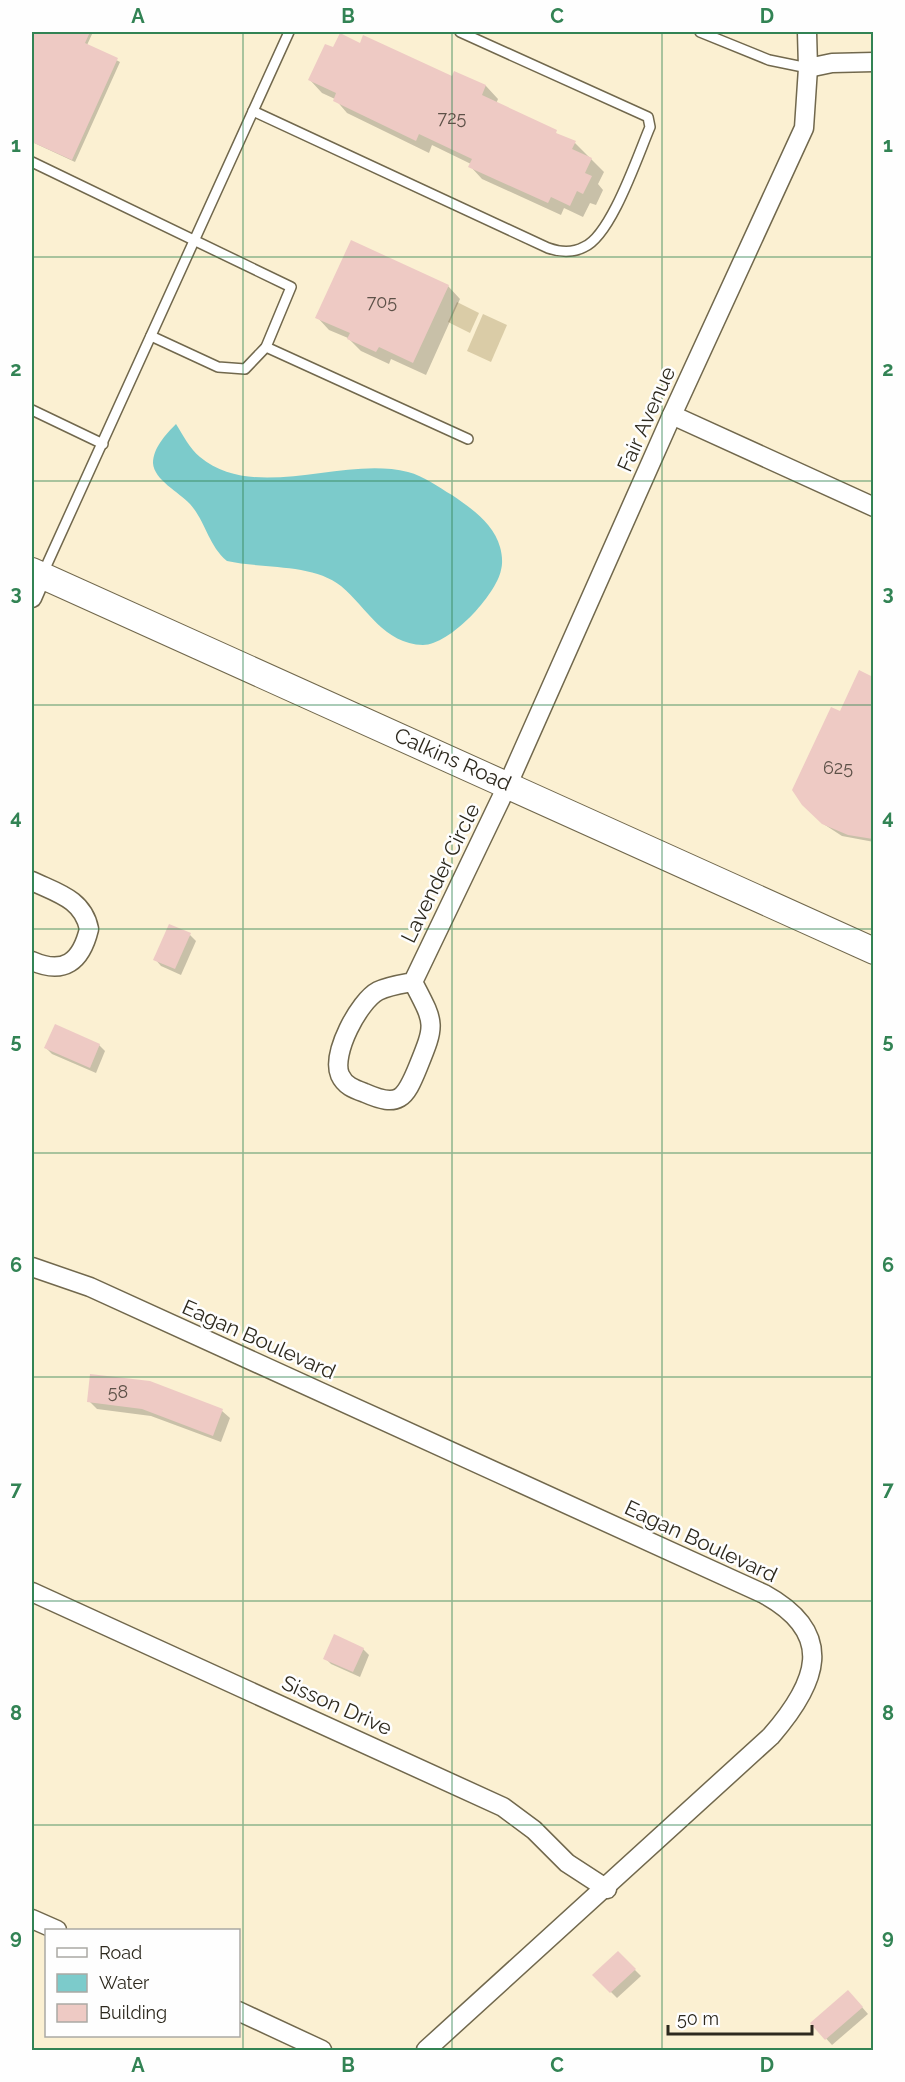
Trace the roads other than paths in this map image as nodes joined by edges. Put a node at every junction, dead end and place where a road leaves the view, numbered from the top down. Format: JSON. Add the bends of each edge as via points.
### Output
{"nodes":[{"id":1,"x":289,"y":32,"type":"edge"},
{"id":2,"x":460,"y":32,"type":"edge"},
{"id":3,"x":700,"y":32,"type":"edge"},
{"id":4,"x":807,"y":32,"type":"edge"},
{"id":5,"x":873,"y":62,"type":"edge"},
{"id":6,"x":808,"y":69,"type":"junction"},
{"id":7,"x":253,"y":111,"type":"junction"},
{"id":8,"x":32,"y":162,"type":"edge"},
{"id":9,"x":195,"y":238,"type":"junction"},
{"id":10,"x":151,"y":336,"type":"junction"},
{"id":11,"x":266,"y":346,"type":"junction"},
{"id":12,"x":32,"y":410,"type":"edge"},
{"id":13,"x":672,"y":415,"type":"junction"},
{"id":14,"x":468,"y":439,"type":"dead end"},
{"id":15,"x":103,"y":444,"type":"junction"},
{"id":16,"x":873,"y":507,"type":"edge"},
{"id":17,"x":35,"y":581,"type":"edge"},
{"id":18,"x":508,"y":784,"type":"junction"},
{"id":19,"x":32,"y":881,"type":"edge"},
{"id":20,"x":873,"y":951,"type":"edge"},
{"id":21,"x":32,"y":961,"type":"edge"},
{"id":22,"x":413,"y":982,"type":"junction"},
{"id":23,"x":32,"y":1267,"type":"edge"},
{"id":24,"x":32,"y":1593,"type":"edge"},
{"id":25,"x":607,"y":1889,"type":"junction"},
{"id":26,"x":32,"y":1919,"type":"edge"},
{"id":27,"x":55,"y":1929,"type":"edge"},
{"id":28,"x":240,"y":2012,"type":"edge"},
{"id":29,"x":322,"y":2050,"type":"edge"},
{"id":30,"x":426,"y":2050,"type":"edge"}],
"edges":[{"from":1,"to":7,"type":"lane"},
{"from":2,"to":7,"type":"lane","via":[[648,117],[650,127],[605,230],[585,247],[561,252],[548,249]]},
{"from":3,"to":6,"type":"lane","via":[[769,60]]},
{"from":4,"to":6,"type":"street","name":"Fair Avenue"},
{"from":5,"to":6,"type":"street","via":[[832,63]]},
{"from":6,"to":13,"type":"street","name":"Fair Avenue","via":[[804,128]]},
{"from":7,"to":9,"type":"lane"},
{"from":8,"to":9,"type":"lane"},
{"from":9,"to":10,"type":"lane"},
{"from":9,"to":11,"type":"lane","via":[[291,286]]},
{"from":10,"to":11,"type":"lane","via":[[218,367],[245,369]]},
{"from":10,"to":15,"type":"lane"},
{"from":11,"to":14,"type":"lane"},
{"from":12,"to":15,"type":"lane"},
{"from":13,"to":16,"type":"street"},
{"from":13,"to":18,"type":"street","name":"Fair Avenue"},
{"from":15,"to":17,"type":"lane"},
{"from":17,"to":18,"type":"main road","name":"Calkins Road"},
{"from":18,"to":20,"type":"main road","name":"Calkins Road"},
{"from":18,"to":22,"type":"street","name":"Lavender Circle"},
{"from":19,"to":21,"type":"street","via":[[80,907],[89,929],[80,955],[69,964],[44,967]]},
{"from":22,"to":22,"type":"street","via":[[377,991],[363,1003],[340,1047],[337,1062],[348,1086],[385,1102],[408,1090],[432,1034],[432,1019]]},
{"from":23,"to":25,"type":"street","name":"Eagan Boulevard","via":[[90,1287],[753,1589],[786,1606],[800,1619],[813,1655],[804,1691],[792,1712]]},
{"from":24,"to":25,"type":"street","name":"Sisson Drive","via":[[494,1802],[534,1830],[567,1863]]},
{"from":25,"to":30,"type":"street","name":"Eagan Boulevard"},
{"from":26,"to":27,"type":"street"},
{"from":28,"to":29,"type":"street"}]}
